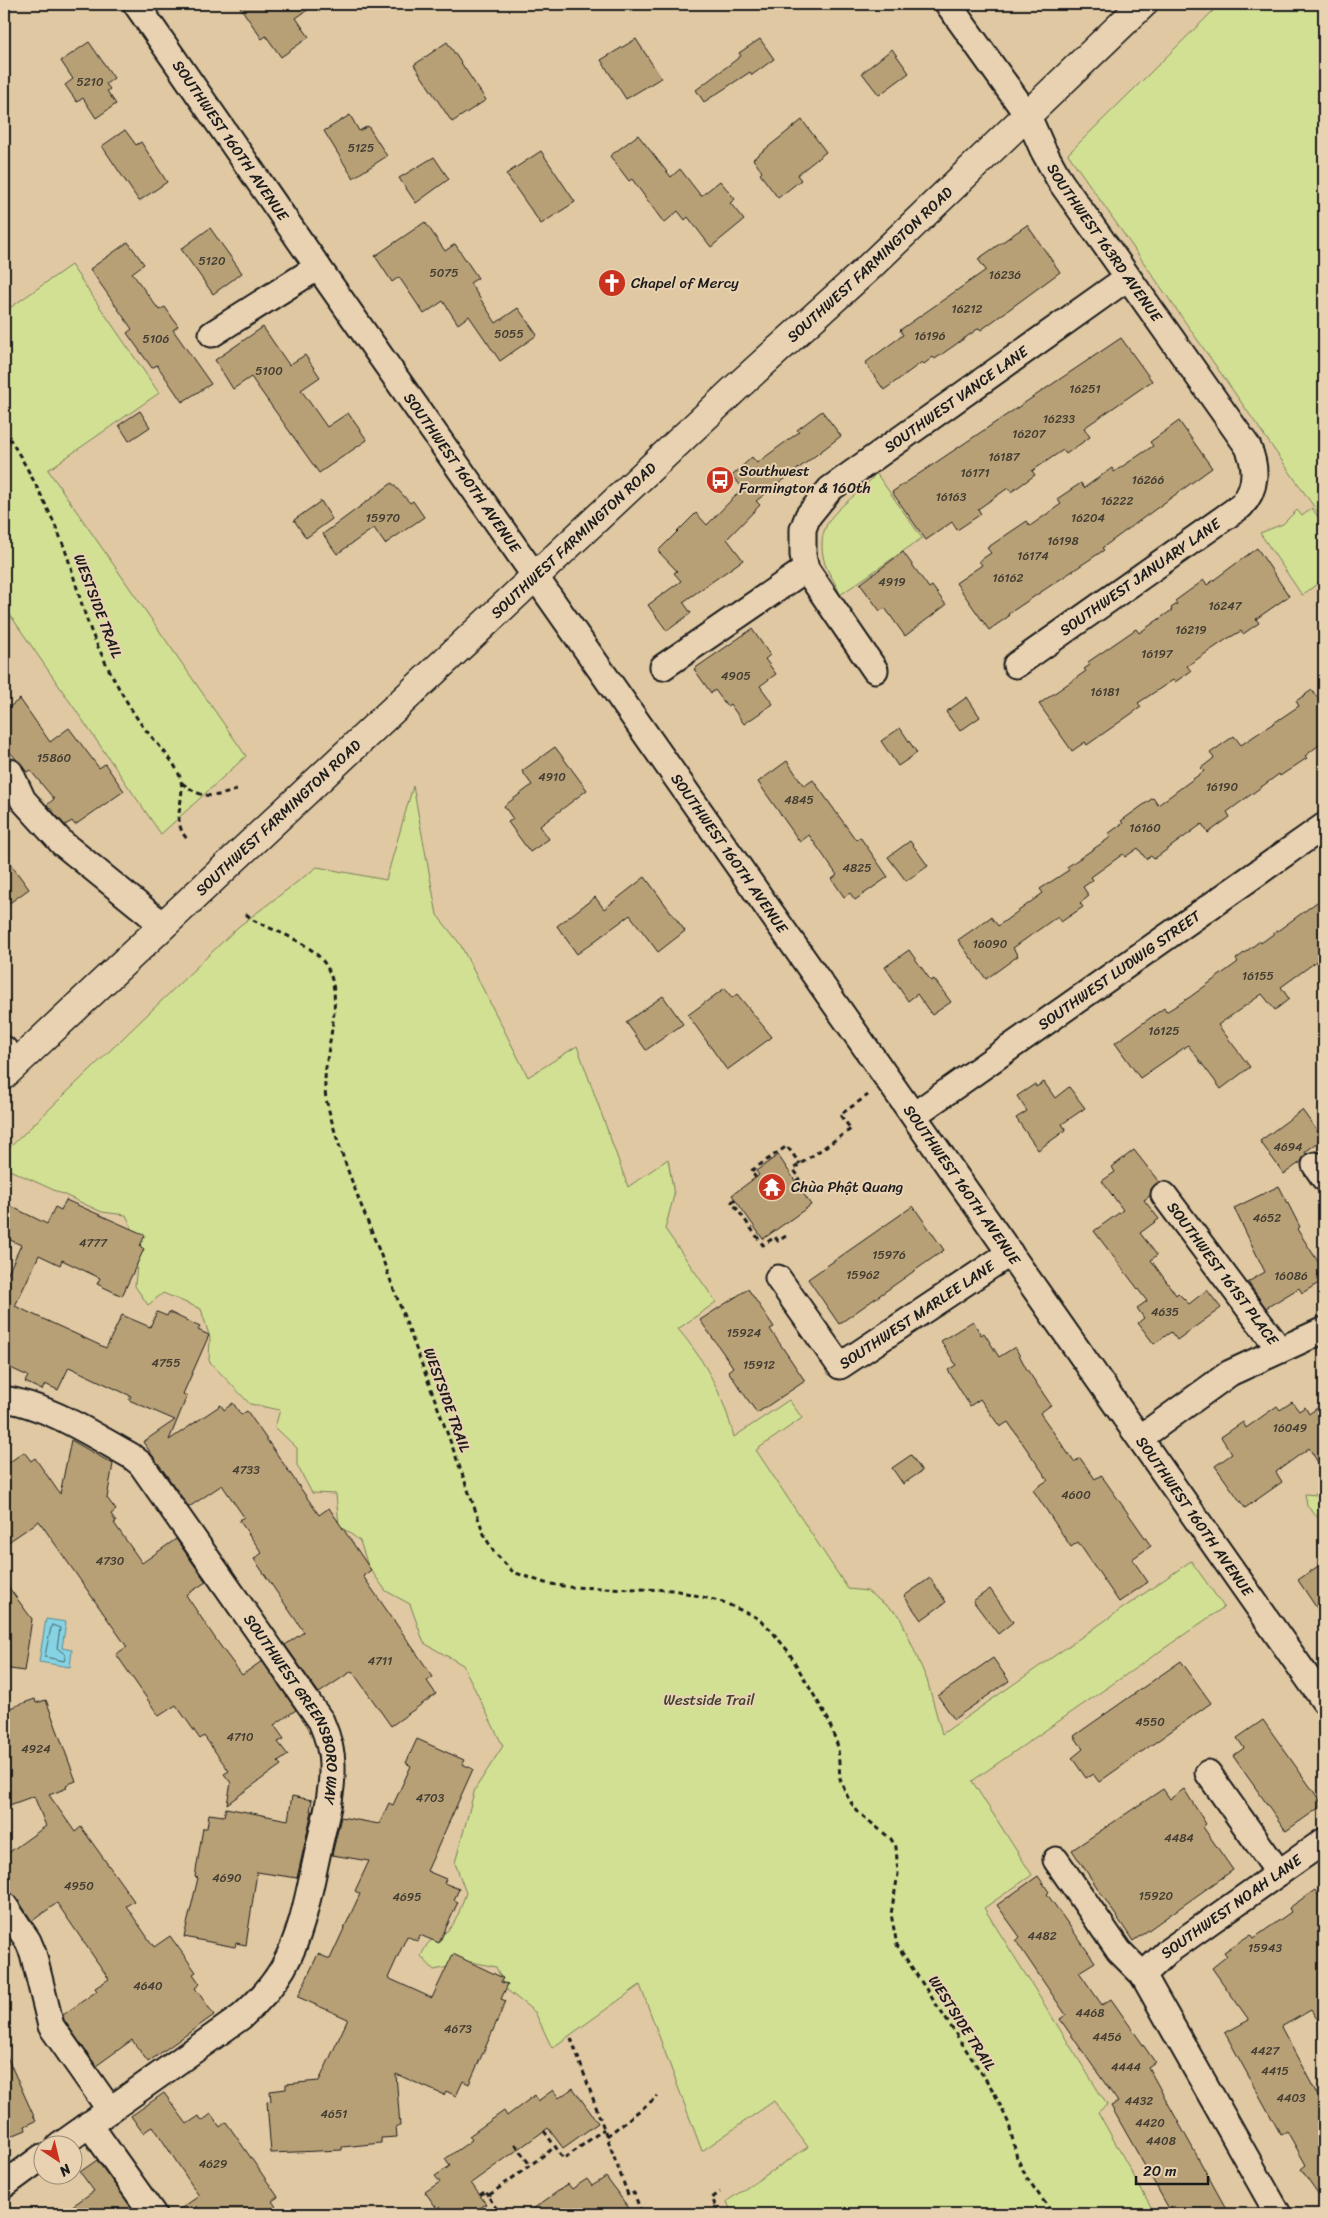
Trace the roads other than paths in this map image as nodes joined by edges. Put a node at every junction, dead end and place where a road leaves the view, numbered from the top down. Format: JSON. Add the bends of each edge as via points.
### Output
{"nodes":[{"id":1,"x":136,"y":4,"type":"edge"},
{"id":2,"x":948,"y":4,"type":"edge"},
{"id":3,"x":1143,"y":4,"type":"edge"},
{"id":4,"x":1028,"y":116,"type":"junction"},
{"id":5,"x":318,"y":267,"type":"junction"},
{"id":6,"x":1127,"y":278,"type":"junction"},
{"id":7,"x":212,"y":334,"type":"dead end"},
{"id":8,"x":1254,"y":482,"type":"joint"},
{"id":9,"x":806,"y":569,"type":"junction"},
{"id":10,"x":535,"y":577,"type":"junction"},
{"id":11,"x":1016,"y":665,"type":"dead end"},
{"id":12,"x":663,"y":667,"type":"dead end"},
{"id":13,"x":875,"y":670,"type":"dead end"},
{"id":14,"x":10,"y":772,"type":"dead end"},
{"id":15,"x":1324,"y":826,"type":"edge"},
{"id":16,"x":164,"y":925,"type":"junction"},
{"id":17,"x":8,"y":1062,"type":"edge"},
{"id":18,"x":914,"y":1115,"type":"junction"},
{"id":19,"x":1164,"y":1195,"type":"dead end"},
{"id":20,"x":1010,"y":1253,"type":"junction"},
{"id":21,"x":778,"y":1278,"type":"dead end"},
{"id":22,"x":1324,"y":1330,"type":"edge"},
{"id":23,"x":1280,"y":1350,"type":"junction"},
{"id":24,"x":4,"y":1399,"type":"edge"},
{"id":25,"x":1140,"y":1438,"type":"junction"},
{"id":26,"x":1317,"y":1675,"type":"edge"},
{"id":27,"x":1324,"y":1702,"type":"edge"},
{"id":28,"x":1208,"y":1773,"type":"dead end"},
{"id":29,"x":1324,"y":1841,"type":"edge"},
{"id":30,"x":1056,"y":1860,"type":"dead end"},
{"id":31,"x":1279,"y":1873,"type":"junction"},
{"id":32,"x":4,"y":1905,"type":"edge"},
{"id":33,"x":1143,"y":1975,"type":"junction"},
{"id":34,"x":110,"y":2110,"type":"junction"},
{"id":35,"x":89,"y":2124,"type":"junction"},
{"id":36,"x":73,"y":2136,"type":"edge"},
{"id":37,"x":32,"y":2164,"type":"edge"},
{"id":38,"x":4,"y":2185,"type":"edge"},
{"id":39,"x":153,"y":2214,"type":"edge"},
{"id":40,"x":1278,"y":2214,"type":"edge"}],
"edges":[{"from":1,"to":5,"type":"street","name":"SOUTHWEST 160TH AVENUE"},
{"from":2,"to":4,"type":"street","name":"SOUTHWEST 163RD AVENUE"},
{"from":3,"to":4,"type":"main road","name":"SOUTHWEST FARMINGTON ROAD"},
{"from":4,"to":6,"type":"street","name":"SOUTHWEST 163RD AVENUE","via":[[1060,181]]},
{"from":4,"to":10,"type":"main road","name":"SOUTHWEST FARMINGTON ROAD"},
{"from":5,"to":7,"type":"street"},
{"from":5,"to":10,"type":"street","name":"SOUTHWEST 160TH AVENUE"},
{"from":6,"to":8,"type":"street","name":"SOUTHWEST 163RD AVENUE","via":[[1248,447],[1254,464]]},
{"from":6,"to":9,"type":"street","name":"SOUTHWEST VANCE LANE","via":[[830,489],[808,516],[803,529],[801,545]]},
{"from":8,"to":11,"type":"street","name":"SOUTHWEST JANUARY LANE","via":[[1241,506]]},
{"from":9,"to":12,"type":"street"},
{"from":9,"to":13,"type":"street"},
{"from":10,"to":16,"type":"main road","name":"SOUTHWEST FARMINGTON ROAD"},
{"from":10,"to":18,"type":"street","name":"SOUTHWEST 160TH AVENUE"},
{"from":14,"to":16,"type":"street","via":[[23,800],[62,843]]},
{"from":15,"to":18,"type":"street","name":"SOUTHWEST LUDWIG STREET"},
{"from":16,"to":17,"type":"main road","name":"SOUTHWEST FARMINGTON ROAD"},
{"from":18,"to":20,"type":"street","name":"SOUTHWEST 160TH AVENUE"},
{"from":19,"to":23,"type":"street","name":"SOUTHWEST 161ST PLACE"},
{"from":20,"to":21,"type":"street","name":"SOUTHWEST MARLEE LANE","via":[[840,1366]]},
{"from":20,"to":25,"type":"street","name":"SOUTHWEST 160TH AVENUE"},
{"from":22,"to":23,"type":"street"},
{"from":23,"to":25,"type":"street","via":[[1230,1373]]},
{"from":24,"to":34,"type":"street","name":"SOUTHWEST GREENSBORO WAY","via":[[60,1418],[141,1464],[309,1702],[321,1721],[330,1750],[331,1792],[305,1912],[300,1931],[279,1974],[266,1993],[241,2017]]},
{"from":25,"to":26,"type":"street","name":"SOUTHWEST 160TH AVENUE"},
{"from":26,"to":27,"type":"street","name":"SOUTHWEST 160TH AVENUE"},
{"from":28,"to":31,"type":"street"},
{"from":29,"to":31,"type":"street","name":"SOUTHWEST NOAH LANE"},
{"from":30,"to":33,"type":"street","via":[[1119,1951]]},
{"from":31,"to":33,"type":"street","name":"SOUTHWEST NOAH LANE","via":[[1166,1952]]},
{"from":32,"to":34,"type":"street","via":[[33,1953],[51,2026]]},
{"from":33,"to":40,"type":"street"},
{"from":34,"to":35,"type":"street","name":"SOUTHWEST GREENSBORO WAY"},
{"from":35,"to":36,"type":"street","name":"SOUTHWEST GREENSBORO WAY"},
{"from":35,"to":39,"type":"street"},
{"from":37,"to":38,"type":"street"}]}
